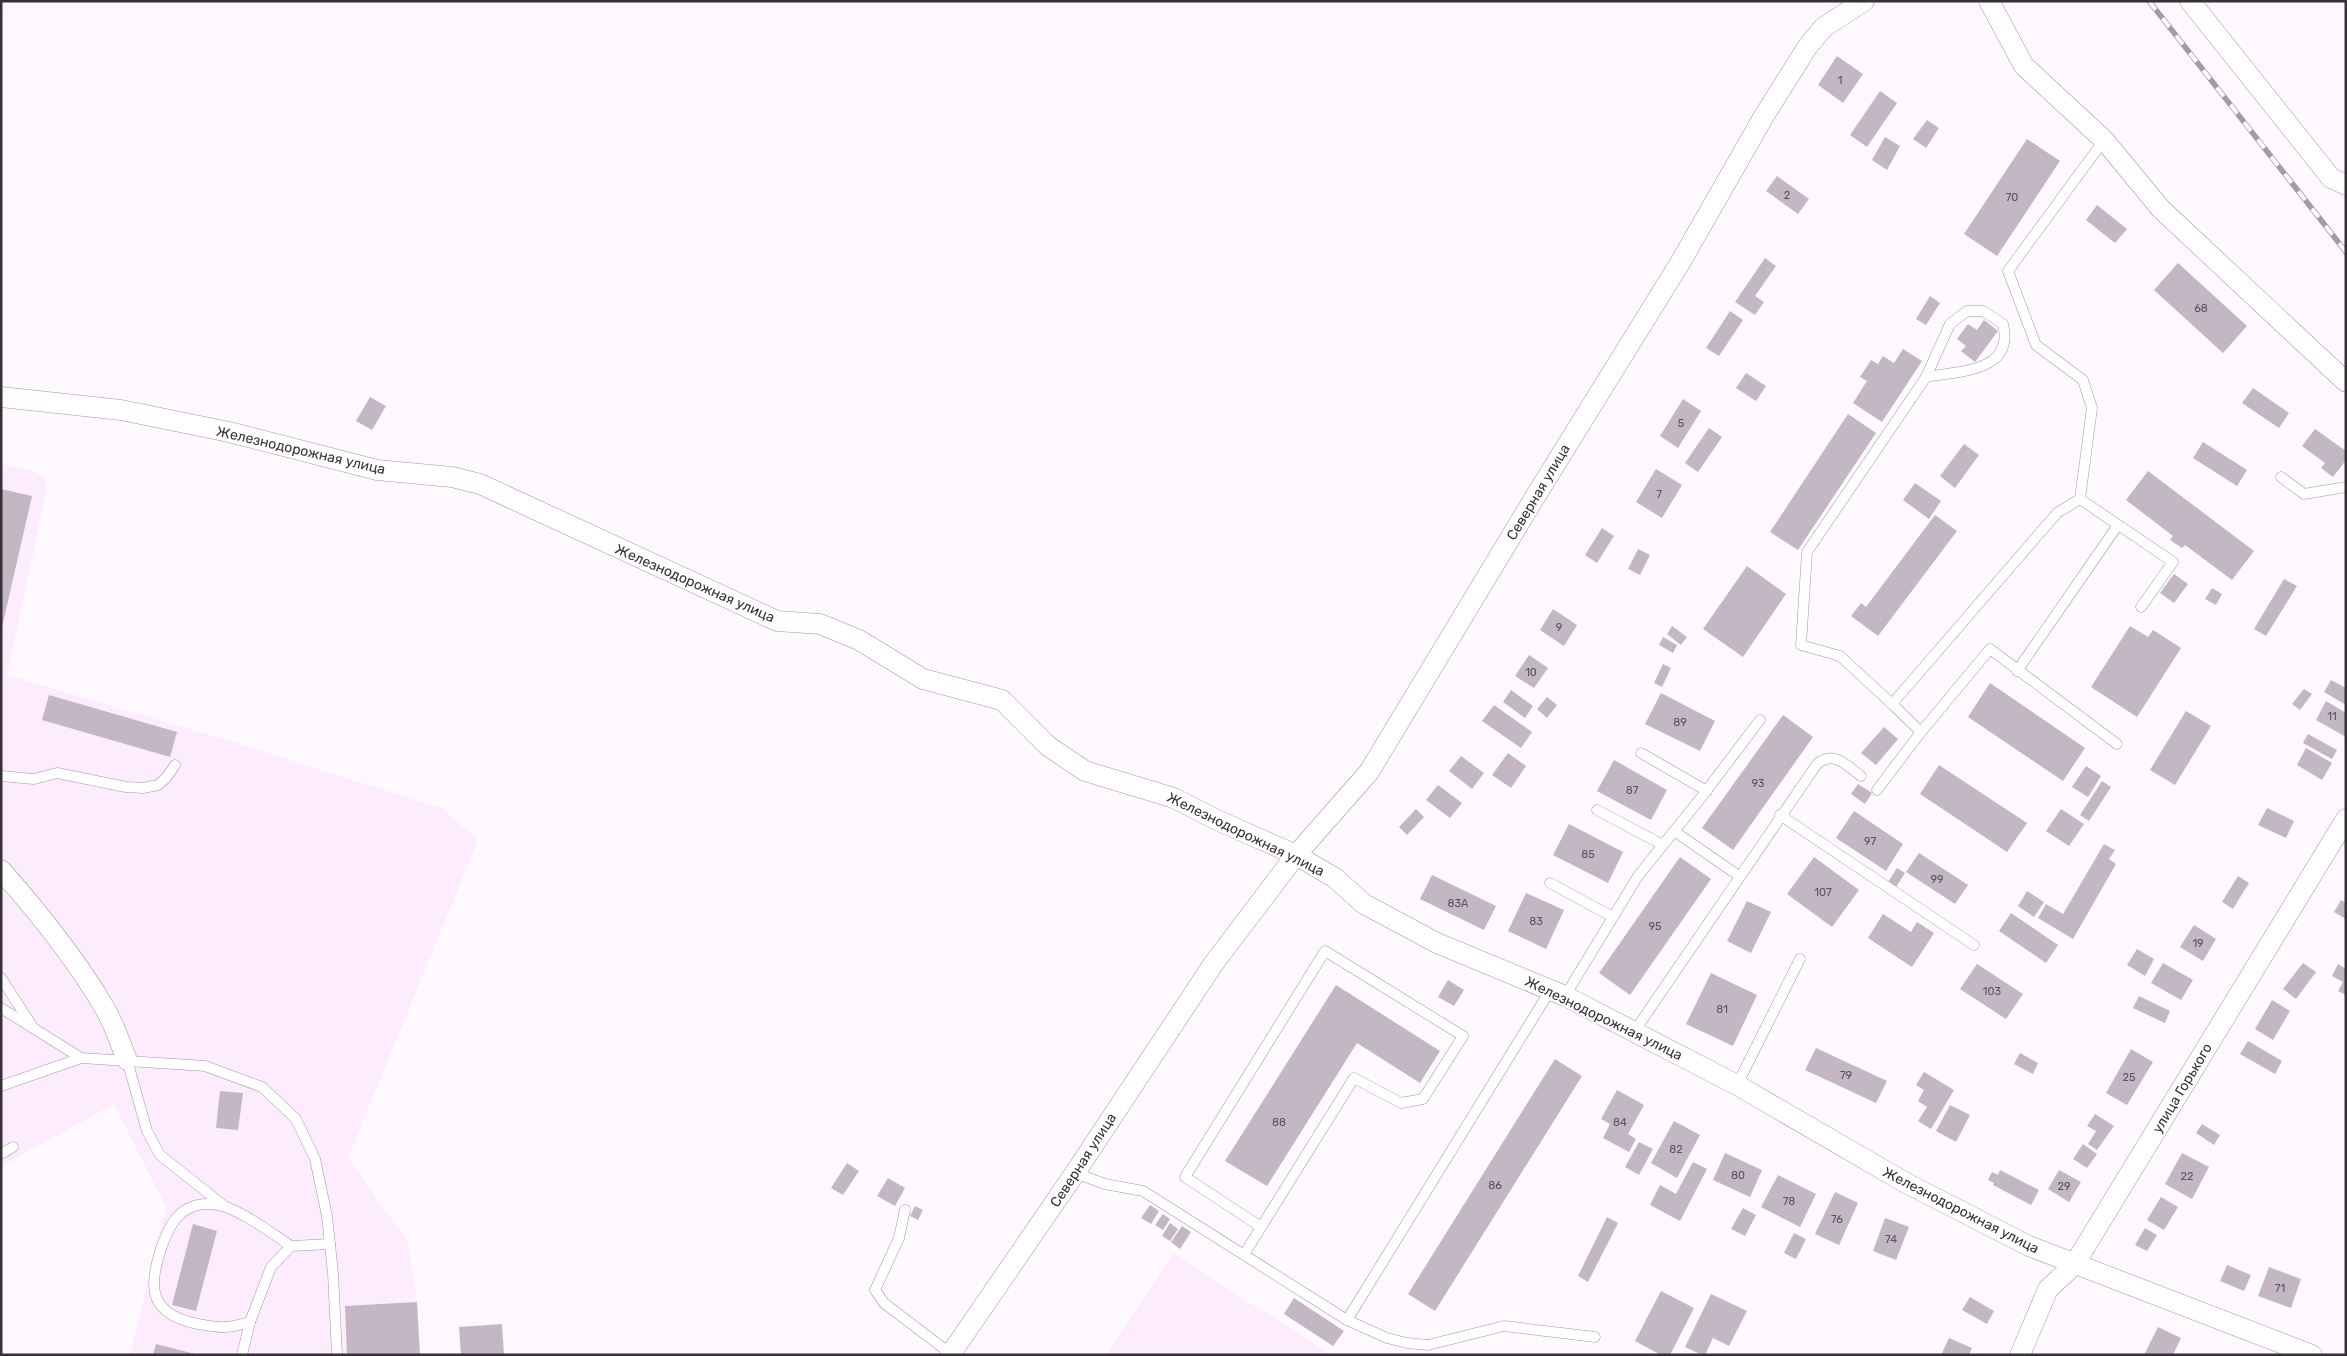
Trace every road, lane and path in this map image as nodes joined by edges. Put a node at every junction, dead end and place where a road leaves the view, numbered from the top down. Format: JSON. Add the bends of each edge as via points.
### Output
{"nodes":[{"id":1,"x":1864,"y":1,"type":"edge"},
{"id":2,"x":1989,"y":1,"type":"edge"},
{"id":3,"x":2190,"y":1,"type":"edge"},
{"id":4,"x":2104,"y":140,"type":"junction"},
{"id":5,"x":2346,"y":185,"type":"edge"},
{"id":6,"x":1926,"y":377,"type":"junction"},
{"id":7,"x":2346,"y":382,"type":"edge"},
{"id":8,"x":1,"y":397,"type":"edge"},
{"id":9,"x":2281,"y":477,"type":"dead end"},
{"id":10,"x":2346,"y":487,"type":"edge"},
{"id":11,"x":2080,"y":499,"type":"junction"},
{"id":12,"x":2118,"y":525,"type":"junction"},
{"id":13,"x":2141,"y":607,"type":"dead end"},
{"id":14,"x":2017,"y":671,"type":"junction"},
{"id":15,"x":1892,"y":704,"type":"junction"},
{"id":16,"x":1760,"y":720,"type":"dead end"},
{"id":17,"x":1922,"y":732,"type":"junction"},
{"id":18,"x":2117,"y":744,"type":"dead end"},
{"id":19,"x":1640,"y":754,"type":"dead end"},
{"id":20,"x":175,"y":765,"type":"dead end"},
{"id":21,"x":1,"y":776,"type":"edge"},
{"id":22,"x":1861,"y":776,"type":"dead end"},
{"id":23,"x":1878,"y":790,"type":"dead end"},
{"id":24,"x":1706,"y":791,"type":"junction"},
{"id":25,"x":1597,"y":810,"type":"dead end"},
{"id":26,"x":1780,"y":815,"type":"junction"},
{"id":27,"x":2346,"y":819,"type":"edge"},
{"id":28,"x":1674,"y":831,"type":"junction"},
{"id":29,"x":1663,"y":845,"type":"junction"},
{"id":30,"x":1296,"y":855,"type":"junction"},
{"id":31,"x":1,"y":870,"type":"edge"},
{"id":32,"x":1738,"y":876,"type":"junction"},
{"id":33,"x":1550,"y":883,"type":"dead end"},
{"id":34,"x":1613,"y":917,"type":"junction"},
{"id":35,"x":1974,"y":945,"type":"dead end"},
{"id":36,"x":1800,"y":959,"type":"dead end"},
{"id":37,"x":1,"y":978,"type":"edge"},
{"id":38,"x":1558,"y":993,"type":"junction"},
{"id":39,"x":1,"y":1008,"type":"edge"},
{"id":40,"x":34,"y":1029,"type":"junction"},
{"id":41,"x":1634,"y":1032,"type":"junction"},
{"id":42,"x":81,"y":1058,"type":"junction"},
{"id":43,"x":127,"y":1060,"type":"junction"},
{"id":44,"x":1737,"y":1085,"type":"junction"},
{"id":45,"x":1,"y":1086,"type":"edge"},
{"id":46,"x":13,"y":1147,"type":"dead end"},
{"id":47,"x":1,"y":1154,"type":"edge"},
{"id":48,"x":1075,"y":1173,"type":"junction"},
{"id":49,"x":225,"y":1207,"type":"junction"},
{"id":50,"x":905,"y":1210,"type":"dead end"},
{"id":51,"x":1261,"y":1227,"type":"junction"},
{"id":52,"x":330,"y":1244,"type":"junction"},
{"id":53,"x":291,"y":1246,"type":"junction"},
{"id":54,"x":1245,"y":1253,"type":"junction"},
{"id":55,"x":2074,"y":1265,"type":"junction"},
{"id":56,"x":1347,"y":1320,"type":"junction"},
{"id":57,"x":250,"y":1322,"type":"junction"},
{"id":58,"x":1595,"y":1337,"type":"dead end"},
{"id":59,"x":951,"y":1354,"type":"edge"},
{"id":60,"x":242,"y":1355,"type":"edge"},
{"id":61,"x":337,"y":1355,"type":"edge"},
{"id":62,"x":2020,"y":1355,"type":"edge"},
{"id":63,"x":2312,"y":1355,"type":"edge"}],
"edges":[{"from":1,"to":30,"type":"street","name":"Северная улица","via":[[1824,27],[1808,46],[1680,263],[1369,772]]},
{"from":2,"to":4,"type":"street","via":[[2024,66]]},
{"from":3,"to":5,"type":"street","via":[[2332,178]]},
{"from":4,"to":7,"type":"street","via":[[2161,209]]},
{"from":4,"to":11,"type":"lane","via":[[2008,271],[2036,345],[2083,380],[2092,408]]},
{"from":6,"to":6,"type":"lane","via":[[1950,324],[1967,311],[1983,311],[2003,324],[2007,337],[2001,354],[1984,367]]},
{"from":6,"to":15,"type":"lane","via":[[1806,552],[1801,645],[1840,656]]},
{"from":8,"to":30,"type":"street","name":"Железнодорожная улица","via":[[121,410],[230,432],[377,470],[452,476],[480,484],[763,615],[778,621],[820,624],[859,640],[923,679],[1002,700],[1048,746],[1085,771],[1174,798]]},
{"from":9,"to":10,"type":"lane","via":[[2304,494]]},
{"from":11,"to":12,"type":"lane"},
{"from":11,"to":15,"type":"lane","via":[[2057,513]]},
{"from":12,"to":13,"type":"lane","via":[[2173,562]]},
{"from":12,"to":14,"type":"lane"},
{"from":14,"to":17,"type":"lane","via":[[1990,649]]},
{"from":14,"to":18,"type":"lane"},
{"from":15,"to":17,"type":"lane"},
{"from":16,"to":24,"type":"lane"},
{"from":17,"to":23,"type":"lane"},
{"from":19,"to":24,"type":"lane"},
{"from":20,"to":21,"type":"lane","via":[[158,784],[143,788],[57,773],[34,779]]},
{"from":22,"to":26,"type":"lane","via":[[1835,757],[1824,758],[1810,772]]},
{"from":24,"to":28,"type":"lane"},
{"from":25,"to":29,"type":"lane"},
{"from":26,"to":32,"type":"lane"},
{"from":26,"to":35,"type":"lane"},
{"from":27,"to":55,"type":"street","name":"улица Горького"},
{"from":28,"to":29,"type":"lane"},
{"from":28,"to":32,"type":"lane"},
{"from":29,"to":34,"type":"lane","via":[[1638,876]]},
{"from":30,"to":38,"type":"street","name":"Железнодорожная улица","via":[[1335,878],[1364,904],[1429,938]]},
{"from":30,"to":48,"type":"street","name":"Северная улица","via":[[1214,963]]},
{"from":31,"to":43,"type":"street","via":[[89,984],[105,1009]]},
{"from":32,"to":41,"type":"lane"},
{"from":33,"to":34,"type":"lane"},
{"from":34,"to":38,"type":"lane"},
{"from":36,"to":44,"type":"lane"},
{"from":37,"to":40,"type":"lane"},
{"from":38,"to":41,"type":"street","name":"Железнодорожная улица"},
{"from":38,"to":56,"type":"lane"},
{"from":39,"to":40,"type":"lane"},
{"from":40,"to":42,"type":"lane"},
{"from":41,"to":44,"type":"street","name":"Железнодорожная улица"},
{"from":42,"to":43,"type":"lane"},
{"from":42,"to":45,"type":"lane"},
{"from":43,"to":49,"type":"lane","via":[[146,1131],[160,1155]]},
{"from":43,"to":52,"type":"lane","via":[[205,1066],[262,1087],[296,1119],[315,1159]]},
{"from":44,"to":55,"type":"street","name":"Железнодорожная улица","via":[[1906,1183],[2029,1246]]},
{"from":46,"to":47,"type":"lane"},
{"from":48,"to":54,"type":"lane","via":[[1105,1184],[1143,1190]]},
{"from":48,"to":59,"type":"street","name":"Северная улица"},
{"from":49,"to":53,"type":"lane"},
{"from":49,"to":57,"type":"lane","via":[[210,1204],[194,1207],[181,1212],[172,1221],[155,1268],[154,1294],[172,1317],[189,1322],[226,1329]]},
{"from":50,"to":59,"type":"lane","via":[[899,1238],[875,1290],[884,1303]]},
{"from":51,"to":51,"type":"lane","via":[[1354,1078],[1402,1103],[1424,1099],[1464,1036],[1325,951],[1185,1177]]},
{"from":51,"to":54,"type":"lane"},
{"from":52,"to":53,"type":"lane"},
{"from":52,"to":61,"type":"lane"},
{"from":53,"to":57,"type":"lane","via":[[272,1267]]},
{"from":54,"to":56,"type":"lane"},
{"from":55,"to":62,"type":"street","name":"улица Горького","via":[[2048,1289]]},
{"from":55,"to":63,"type":"street","name":"Железнодорожная улица"},
{"from":56,"to":58,"type":"lane","via":[[1387,1338],[1428,1345],[1504,1326]]},
{"from":57,"to":60,"type":"lane"}]}
